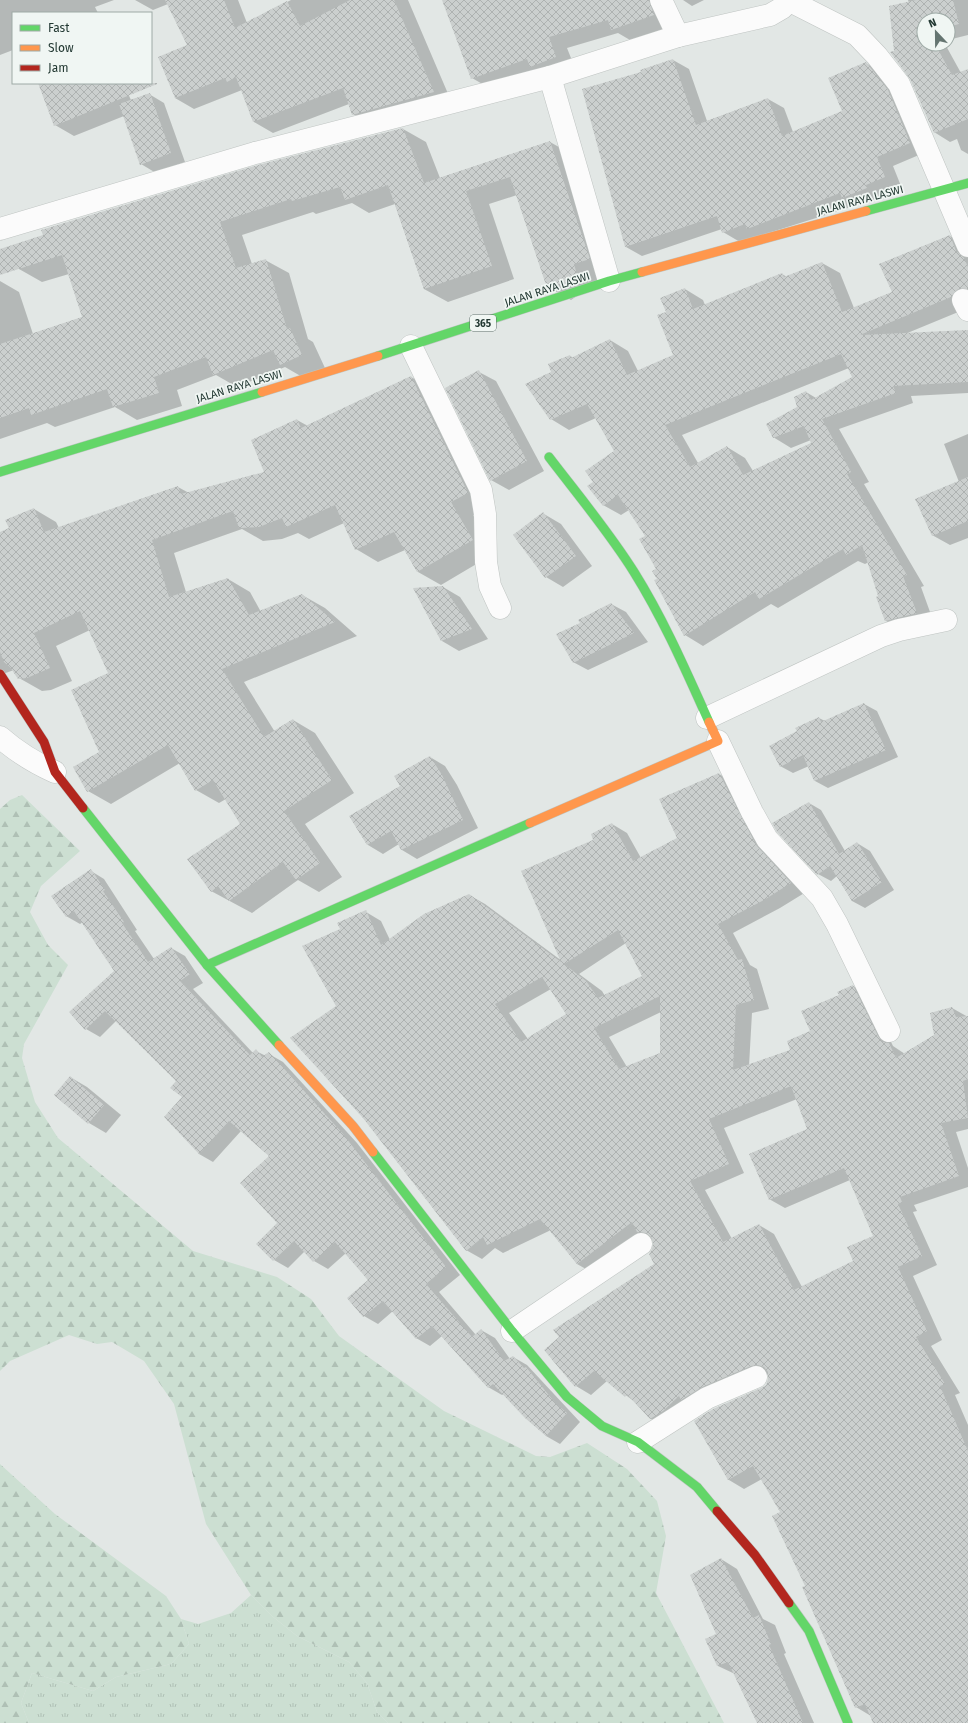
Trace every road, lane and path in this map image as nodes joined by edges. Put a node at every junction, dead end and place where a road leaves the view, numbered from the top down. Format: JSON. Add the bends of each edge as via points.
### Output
{"nodes":[{"id":1,"x":661,"y":0,"type":"edge"},
{"id":2,"x":790,"y":0,"type":"edge"},
{"id":3,"x":678,"y":36,"type":"junction"},
{"id":4,"x":550,"y":78,"type":"junction"},
{"id":5,"x":968,"y":183,"type":"edge"},
{"id":6,"x":944,"y":190,"type":"junction"},
{"id":7,"x":0,"y":229,"type":"edge"},
{"id":8,"x":968,"y":246,"type":"edge"},
{"id":9,"x":609,"y":281,"type":"junction"},
{"id":10,"x":411,"y":346,"type":"junction"},
{"id":11,"x":548,"y":456,"type":"dead end"},
{"id":12,"x":0,"y":472,"type":"edge"},
{"id":13,"x":500,"y":608,"type":"dead end"},
{"id":14,"x":946,"y":620,"type":"dead end"},
{"id":15,"x":0,"y":674,"type":"edge"},
{"id":16,"x":707,"y":718,"type":"junction"},
{"id":17,"x":0,"y":737,"type":"edge"},
{"id":18,"x":718,"y":741,"type":"junction"},
{"id":19,"x":55,"y":772,"type":"junction"},
{"id":20,"x":207,"y":965,"type":"junction"},
{"id":21,"x":889,"y":1032,"type":"dead end"},
{"id":22,"x":641,"y":1244,"type":"dead end"},
{"id":23,"x":512,"y":1331,"type":"junction"},
{"id":24,"x":756,"y":1377,"type":"dead end"},
{"id":25,"x":638,"y":1442,"type":"junction"},
{"id":26,"x":848,"y":1723,"type":"edge"}],
"edges":[{"from":1,"to":3,"type":"street"},
{"from":2,"to":3,"type":"street","via":[[770,15]]},
{"from":2,"to":6,"type":"street","via":[[857,35],[878,56],[899,84]]},
{"from":3,"to":4,"type":"street"},
{"from":4,"to":7,"type":"street","via":[[255,153]]},
{"from":4,"to":9,"type":"street"},
{"from":5,"to":6,"type":"street","name":"JALAN RAYA LASWI","number":"365"},
{"from":6,"to":8,"type":"street"},
{"from":6,"to":9,"type":"street","name":"JALAN RAYA LASWI","number":"365"},
{"from":9,"to":10,"type":"street","name":"JALAN RAYA LASWI","number":"365"},
{"from":10,"to":12,"type":"street","name":"JALAN RAYA LASWI","number":"365"},
{"from":10,"to":13,"type":"street","via":[[481,490],[485,514],[486,562],[490,586]]},
{"from":11,"to":16,"type":"street","via":[[613,540],[645,589],[680,654]]},
{"from":14,"to":16,"type":"street","via":[[881,636]]},
{"from":15,"to":19,"type":"street","via":[[44,742]]},
{"from":16,"to":18,"type":"street"},
{"from":17,"to":19,"type":"street","via":[[14,750]]},
{"from":18,"to":20,"type":"street"},
{"from":18,"to":21,"type":"street","via":[[767,839],[822,898]]},
{"from":19,"to":20,"type":"street"},
{"from":20,"to":23,"type":"street","via":[[353,1126]]},
{"from":22,"to":23,"type":"street"},
{"from":23,"to":25,"type":"street","via":[[567,1397],[602,1426]]},
{"from":24,"to":25,"type":"street","via":[[707,1398]]},
{"from":25,"to":26,"type":"street","via":[[697,1487],[755,1555],[809,1631]]}]}
